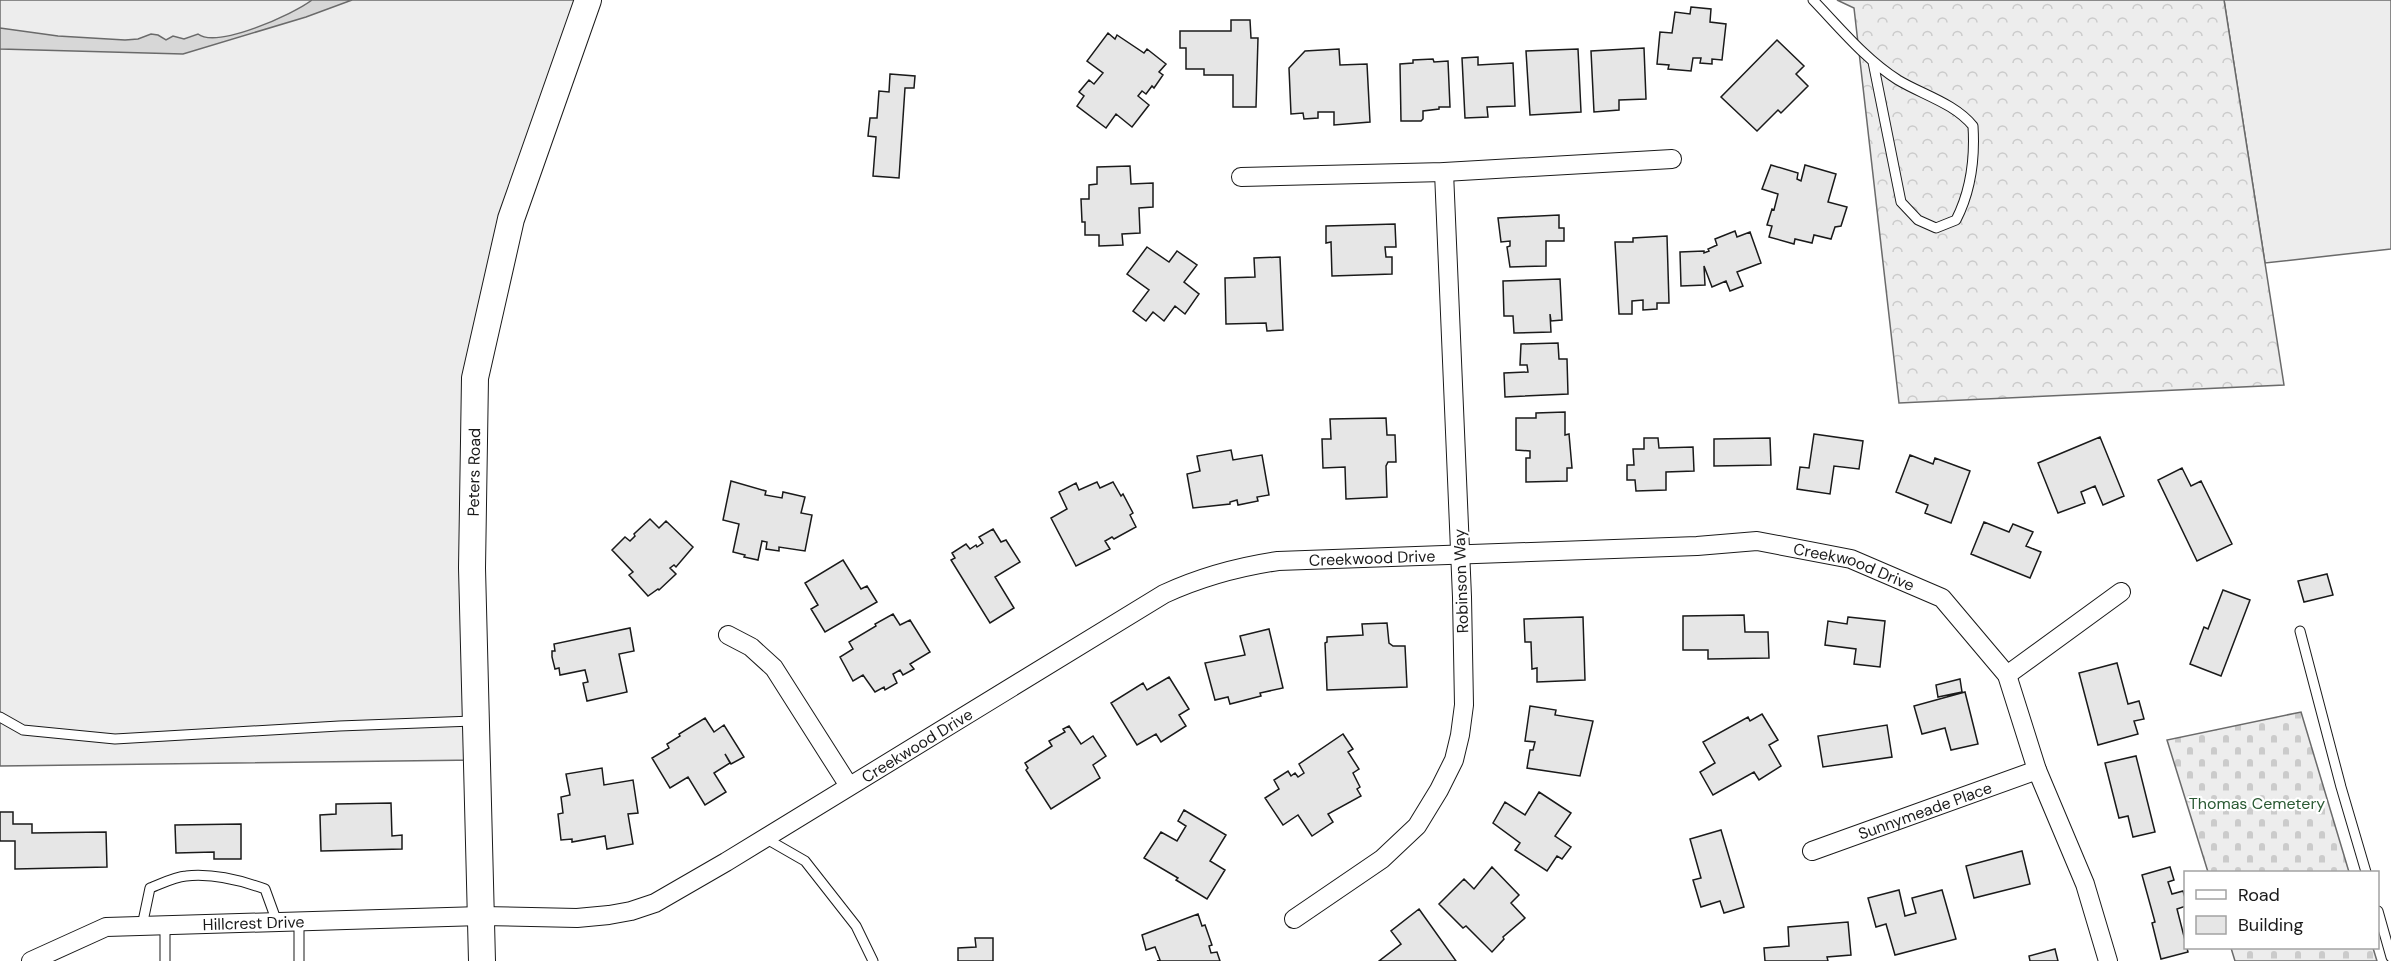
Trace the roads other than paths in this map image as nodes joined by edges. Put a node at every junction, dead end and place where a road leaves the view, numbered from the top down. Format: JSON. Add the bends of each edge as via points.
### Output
{"nodes":[{"id":1,"x":588,"y":0,"type":"edge"},
{"id":2,"x":1813,"y":0,"type":"edge"},
{"id":3,"x":1873,"y":62,"type":"junction"},
{"id":4,"x":1672,"y":159,"type":"dead end"},
{"id":5,"x":1444,"y":172,"type":"junction"},
{"id":6,"x":1241,"y":177,"type":"dead end"},
{"id":7,"x":1460,"y":555,"type":"junction"},
{"id":8,"x":2121,"y":592,"type":"dead end"},
{"id":9,"x":2300,"y":632,"type":"dead end"},
{"id":10,"x":728,"y":635,"type":"dead end"},
{"id":11,"x":2007,"y":675,"type":"junction"},
{"id":12,"x":0,"y":717,"type":"edge"},
{"id":13,"x":476,"y":721,"type":"junction"},
{"id":14,"x":2037,"y":770,"type":"junction"},
{"id":15,"x":849,"y":786,"type":"junction"},
{"id":16,"x":765,"y":838,"type":"junction"},
{"id":17,"x":1812,"y":851,"type":"dead end"},
{"id":18,"x":2365,"y":871,"type":"edge"},
{"id":19,"x":2379,"y":915,"type":"edge"},
{"id":20,"x":481,"y":916,"type":"junction"},
{"id":21,"x":1294,"y":919,"type":"dead end"},
{"id":22,"x":277,"y":922,"type":"junction"},
{"id":23,"x":299,"y":922,"type":"junction"},
{"id":24,"x":142,"y":926,"type":"junction"},
{"id":25,"x":165,"y":926,"type":"junction"},
{"id":26,"x":56,"y":956,"type":"edge"},
{"id":27,"x":2391,"y":957,"type":"edge"},
{"id":28,"x":31,"y":961,"type":"edge"},
{"id":29,"x":165,"y":961,"type":"edge"},
{"id":30,"x":298,"y":961,"type":"edge"},
{"id":31,"x":482,"y":961,"type":"edge"},
{"id":32,"x":873,"y":961,"type":"edge"},
{"id":33,"x":2108,"y":961,"type":"edge"}],
"edges":[{"from":1,"to":13,"type":"street","name":"Peters Road","via":[[511,219],[475,378],[472,568]]},
{"from":2,"to":3,"type":"lane"},
{"from":3,"to":3,"type":"lane","via":[[1963,114],[1973,126],[1971,176],[1965,203],[1956,220],[1936,228],[1918,220],[1901,202]]},
{"from":4,"to":5,"type":"street"},
{"from":5,"to":6,"type":"street"},
{"from":5,"to":7,"type":"street","name":"Robinson Way"},
{"from":7,"to":11,"type":"street","name":"Creekwood Drive","via":[[1756,541],[1851,559],[1942,598]]},
{"from":7,"to":15,"type":"street","name":"Creekwood Drive","via":[[1278,561],[1240,566],[1197,579],[1126,616]]},
{"from":7,"to":21,"type":"street","name":"Robinson Way","via":[[1464,705],[1454,760],[1417,826],[1382,859]]},
{"from":8,"to":11,"type":"street"},
{"from":9,"to":18,"type":"lane"},
{"from":10,"to":15,"type":"street","via":[[751,647],[774,668]]},
{"from":11,"to":14,"type":"street","name":"Creekwood Drive"},
{"from":12,"to":13,"type":"lane","via":[[23,730],[115,739]]},
{"from":13,"to":20,"type":"street","name":"Peters Road"},
{"from":14,"to":17,"type":"street","name":"Sunnymeade Place"},
{"from":14,"to":33,"type":"street","name":"Creekwood Drive","via":[[2085,884]]},
{"from":15,"to":16,"type":"street","name":"Creekwood Drive"},
{"from":16,"to":20,"type":"street","name":"Creekwood Drive","via":[[655,903],[631,911],[577,918]]},
{"from":16,"to":32,"type":"lane","via":[[806,861],[856,926]]},
{"from":19,"to":27,"type":"lane"},
{"from":20,"to":23,"type":"street","name":"Hillcrest Drive"},
{"from":20,"to":31,"type":"street","name":"Peters Road"},
{"from":22,"to":23,"type":"street","name":"Hillcrest Drive"},
{"from":22,"to":24,"type":"lane","via":[[265,889],[213,876],[185,876],[150,888]]},
{"from":22,"to":25,"type":"street","name":"Hillcrest Drive"},
{"from":23,"to":30,"type":"lane"},
{"from":24,"to":25,"type":"street","name":"Hillcrest Drive"},
{"from":24,"to":26,"type":"street","name":"Hillcrest Drive","via":[[106,927]]},
{"from":25,"to":29,"type":"lane"},
{"from":26,"to":28,"type":"street","name":"Hillcrest Drive"}]}
